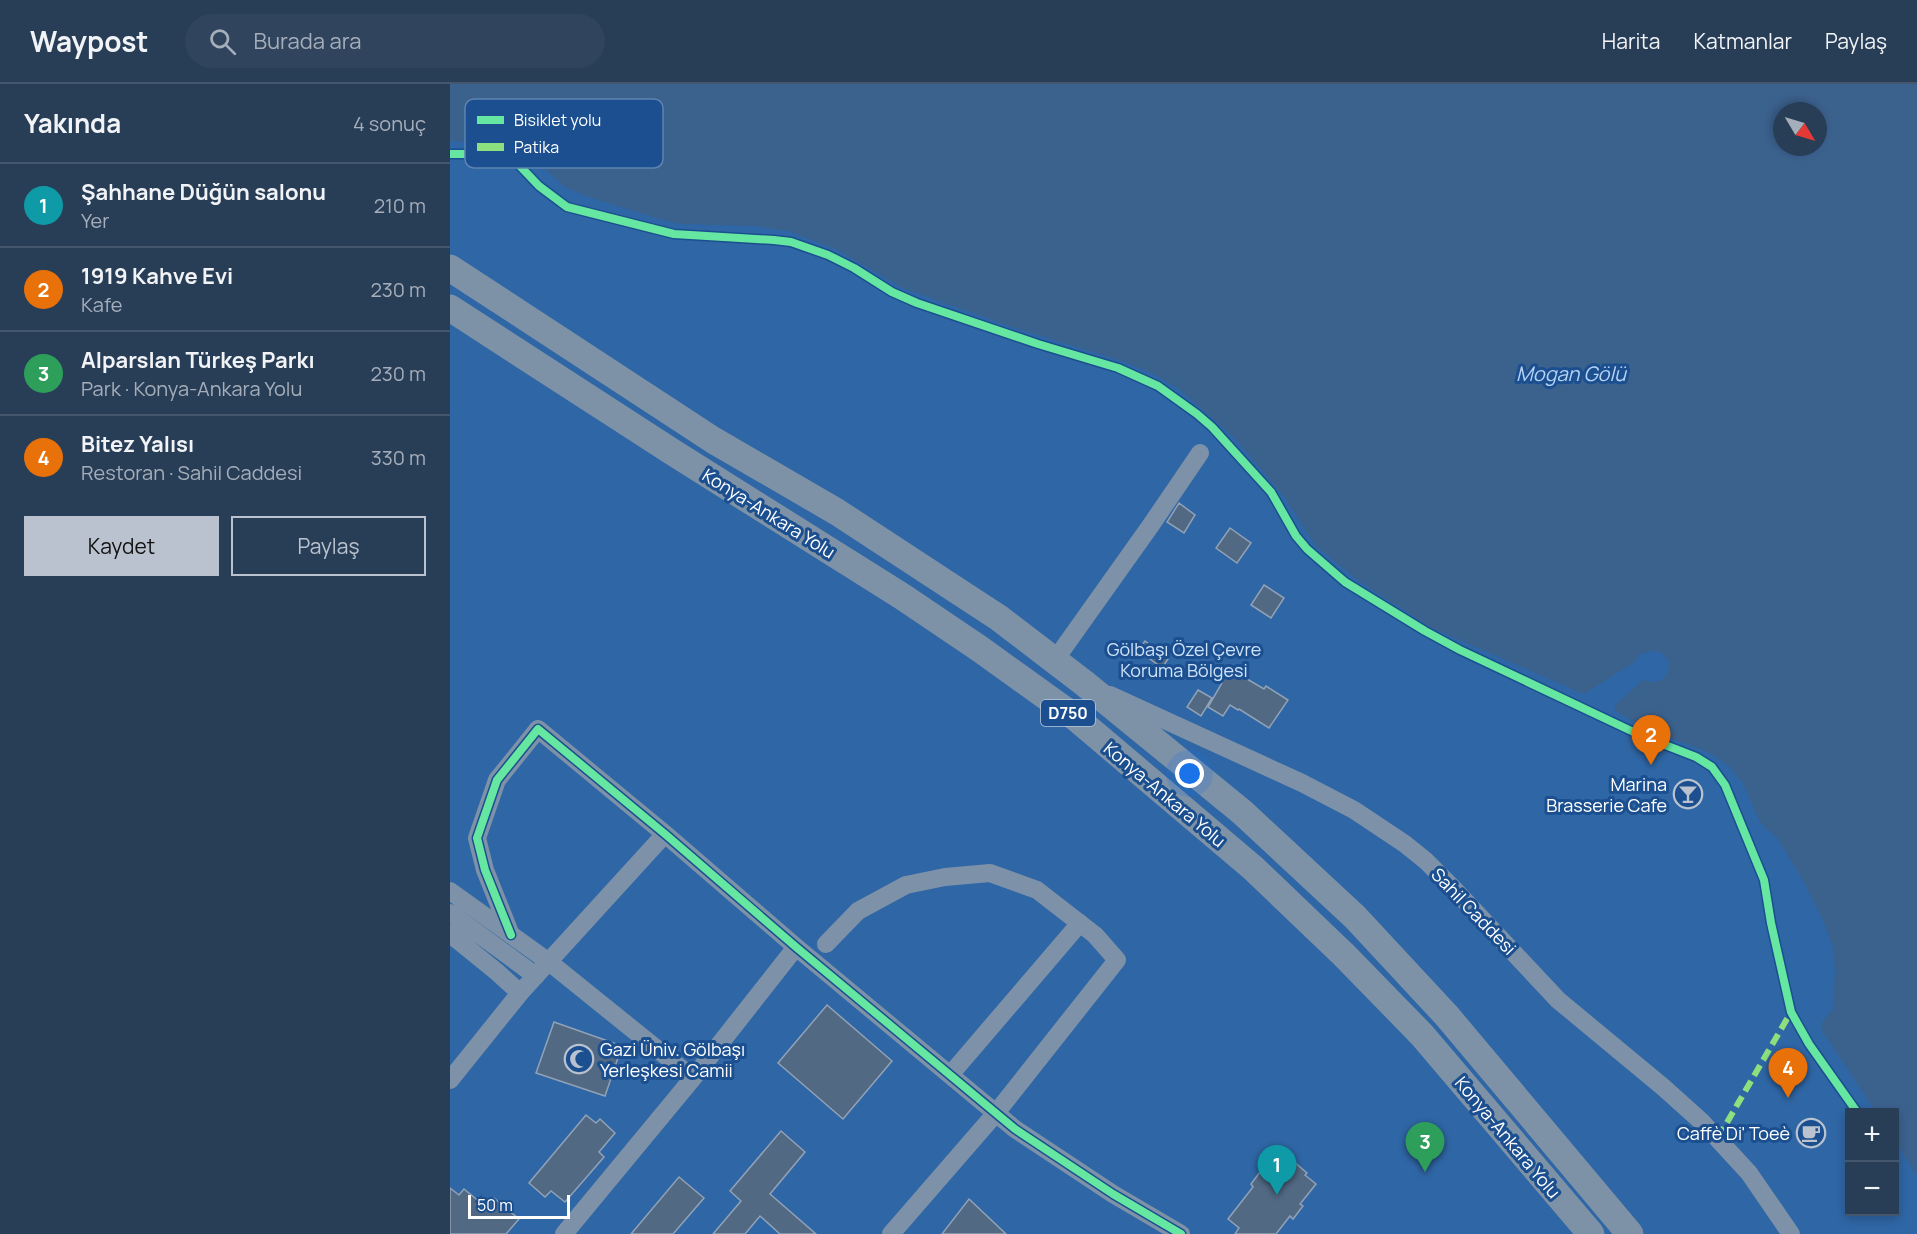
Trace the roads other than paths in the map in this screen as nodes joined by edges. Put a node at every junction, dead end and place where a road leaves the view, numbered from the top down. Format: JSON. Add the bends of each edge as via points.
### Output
{"nodes":[{"id":1,"x":450,"y":268,"type":"edge"},
{"id":2,"x":450,"y":308,"type":"edge"},
{"id":3,"x":1200,"y":453,"type":"dead end"},
{"id":4,"x":1054,"y":660,"type":"junction"},
{"id":5,"x":1084,"y":683,"type":"junction"},
{"id":6,"x":665,"y":834,"type":"junction"},
{"id":7,"x":450,"y":891,"type":"edge"},
{"id":8,"x":450,"y":913,"type":"edge"},
{"id":9,"x":1080,"y":923,"type":"junction"},
{"id":10,"x":450,"y":934,"type":"edge"},
{"id":11,"x":511,"y":935,"type":"junction"},
{"id":12,"x":826,"y":944,"type":"dead end"},
{"id":13,"x":796,"y":947,"type":"junction"},
{"id":14,"x":549,"y":962,"type":"junction"},
{"id":15,"x":536,"y":976,"type":"junction"},
{"id":16,"x":520,"y":993,"type":"junction"},
{"id":17,"x":950,"y":1075,"type":"junction"},
{"id":18,"x":693,"y":1078,"type":"junction"},
{"id":19,"x":450,"y":1080,"type":"edge"},
{"id":20,"x":996,"y":1113,"type":"junction"},
{"id":21,"x":564,"y":1234,"type":"edge"},
{"id":22,"x":891,"y":1234,"type":"edge"},
{"id":23,"x":1180,"y":1234,"type":"edge"},
{"id":24,"x":1591,"y":1234,"type":"edge"},
{"id":25,"x":1630,"y":1234,"type":"edge"},
{"id":26,"x":1791,"y":1234,"type":"edge"}],
"edges":[{"from":1,"to":4,"type":"highway","number":"D750","via":[[713,440],[926,568]]},
{"from":2,"to":24,"type":"highway","name":"Konya-Ankara Yolu","number":"D750","via":[[903,597],[1076,718],[1253,868],[1344,955],[1422,1035]]},
{"from":3,"to":4,"type":"street"},
{"from":4,"to":5,"type":"highway","number":"D750"},
{"from":5,"to":25,"type":"highway","number":"D750","via":[[1242,812],[1355,917],[1447,1016]]},
{"from":5,"to":26,"type":"street","name":"Sahil Caddesi","via":[[1311,787],[1405,844],[1451,886],[1558,1000],[1702,1122],[1749,1173]]},
{"from":6,"to":11,"type":"street","via":[[538,729],[497,780],[477,838],[485,870]]},
{"from":6,"to":13,"type":"street"},
{"from":6,"to":14,"type":"street"},
{"from":7,"to":11,"type":"street"},
{"from":8,"to":15,"type":"street"},
{"from":9,"to":12,"type":"street","via":[[1037,890],[990,873],[906,885],[858,912]]},
{"from":9,"to":17,"type":"street"},
{"from":9,"to":20,"type":"street","via":[[1117,960]]},
{"from":10,"to":16,"type":"street"},
{"from":11,"to":14,"type":"street"},
{"from":13,"to":17,"type":"street"},
{"from":13,"to":18,"type":"street"},
{"from":14,"to":15,"type":"street"},
{"from":14,"to":18,"type":"street"},
{"from":15,"to":16,"type":"street"},
{"from":16,"to":19,"type":"street"},
{"from":17,"to":20,"type":"street"},
{"from":18,"to":21,"type":"street"},
{"from":20,"to":22,"type":"street"},
{"from":20,"to":23,"type":"street","via":[[1113,1194]]}]}
